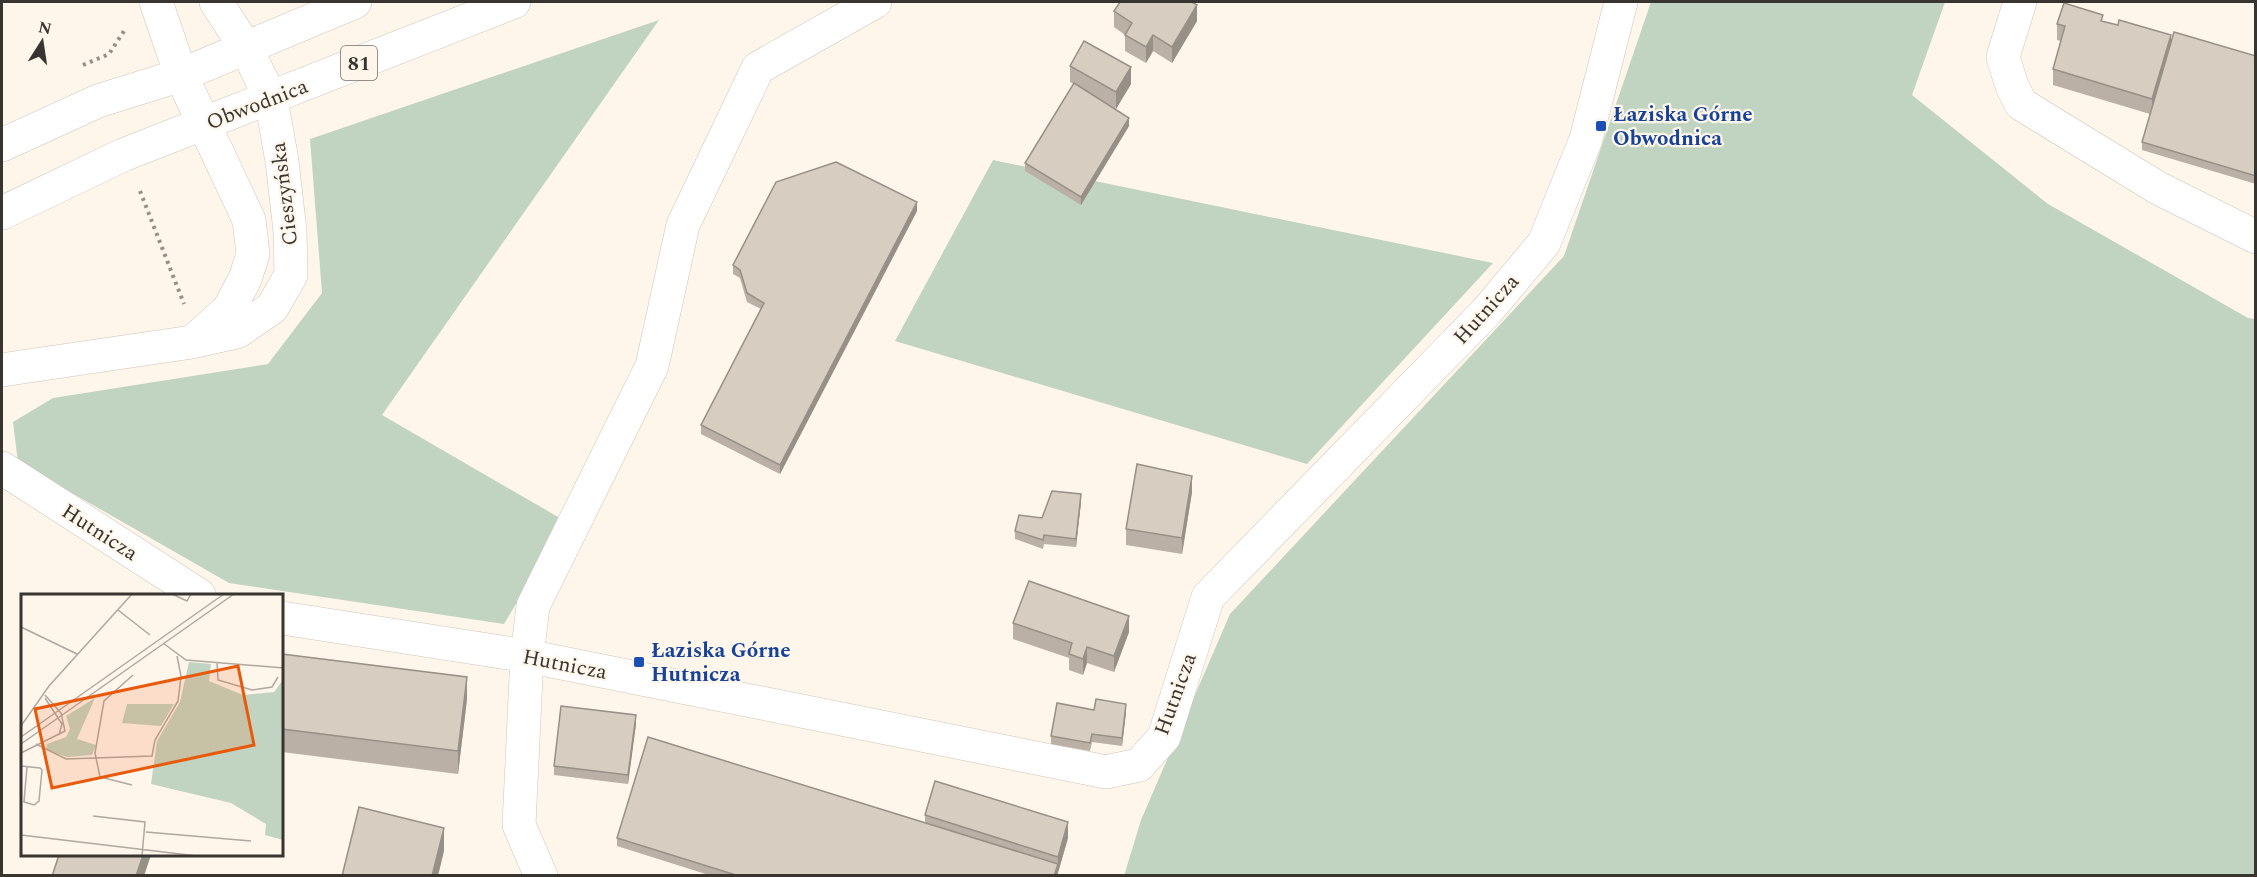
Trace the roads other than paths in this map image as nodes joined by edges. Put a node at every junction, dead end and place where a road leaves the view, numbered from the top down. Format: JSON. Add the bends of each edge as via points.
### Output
{"nodes":[{"id":1,"x":156,"y":2,"type":"edge"},
{"id":2,"x":216,"y":2,"type":"edge"},
{"id":3,"x":355,"y":2,"type":"edge"},
{"id":4,"x":514,"y":2,"type":"edge"},
{"id":5,"x":875,"y":2,"type":"edge"},
{"id":6,"x":1621,"y":2,"type":"edge"},
{"id":7,"x":2020,"y":2,"type":"edge"},
{"id":8,"x":246,"y":48,"type":"junction"},
{"id":9,"x":181,"y":75,"type":"junction"},
{"id":10,"x":271,"y":99,"type":"junction"},
{"id":11,"x":204,"y":125,"type":"junction"},
{"id":12,"x":2,"y":145,"type":"edge"},
{"id":13,"x":2,"y":213,"type":"edge"},
{"id":14,"x":2256,"y":237,"type":"edge"},
{"id":15,"x":192,"y":342,"type":"junction"},
{"id":16,"x":2,"y":370,"type":"edge"},
{"id":17,"x":2,"y":468,"type":"edge"},
{"id":18,"x":197,"y":594,"type":"edge"},
{"id":19,"x":284,"y":618,"type":"edge"},
{"id":20,"x":527,"y":656,"type":"junction"},
{"id":21,"x":541,"y":876,"type":"edge"}],
"edges":[{"from":1,"to":9,"type":"street","name":"Cieszyńska"},
{"from":2,"to":8,"type":"street","name":"Cieszyńska"},
{"from":3,"to":8,"type":"street"},
{"from":4,"to":10,"type":"street","name":"Obwodnica","number":"81"},
{"from":5,"to":20,"type":"street","via":[[758,68],[683,225],[652,366],[533,606]]},
{"from":6,"to":20,"type":"street","name":"Hutnicza","via":[[1586,139],[1544,243],[1487,311],[1208,597],[1164,737],[1138,765],[1106,772]]},
{"from":7,"to":14,"type":"street","via":[[2003,57],[2021,104],[2158,188]]},
{"from":8,"to":9,"type":"street"},
{"from":8,"to":10,"type":"street","name":"Cieszyńska"},
{"from":9,"to":11,"type":"street","name":"Cieszyńska"},
{"from":9,"to":12,"type":"street","via":[[98,101]]},
{"from":10,"to":11,"type":"street","name":"Obwodnica","number":"81"},
{"from":10,"to":15,"type":"street","name":"Cieszyńska","via":[[291,231],[291,275],[272,308],[237,332]]},
{"from":11,"to":13,"type":"street","name":"Obwodnica","number":"81","via":[[123,155]]},
{"from":11,"to":15,"type":"street","name":"Cieszyńska","via":[[249,220],[254,254],[229,309]]},
{"from":15,"to":16,"type":"street","name":"Cieszyńska"},
{"from":17,"to":18,"type":"street","name":"Hutnicza"},
{"from":19,"to":20,"type":"street","name":"Hutnicza"},
{"from":20,"to":21,"type":"street","via":[[519,825]]}]}
